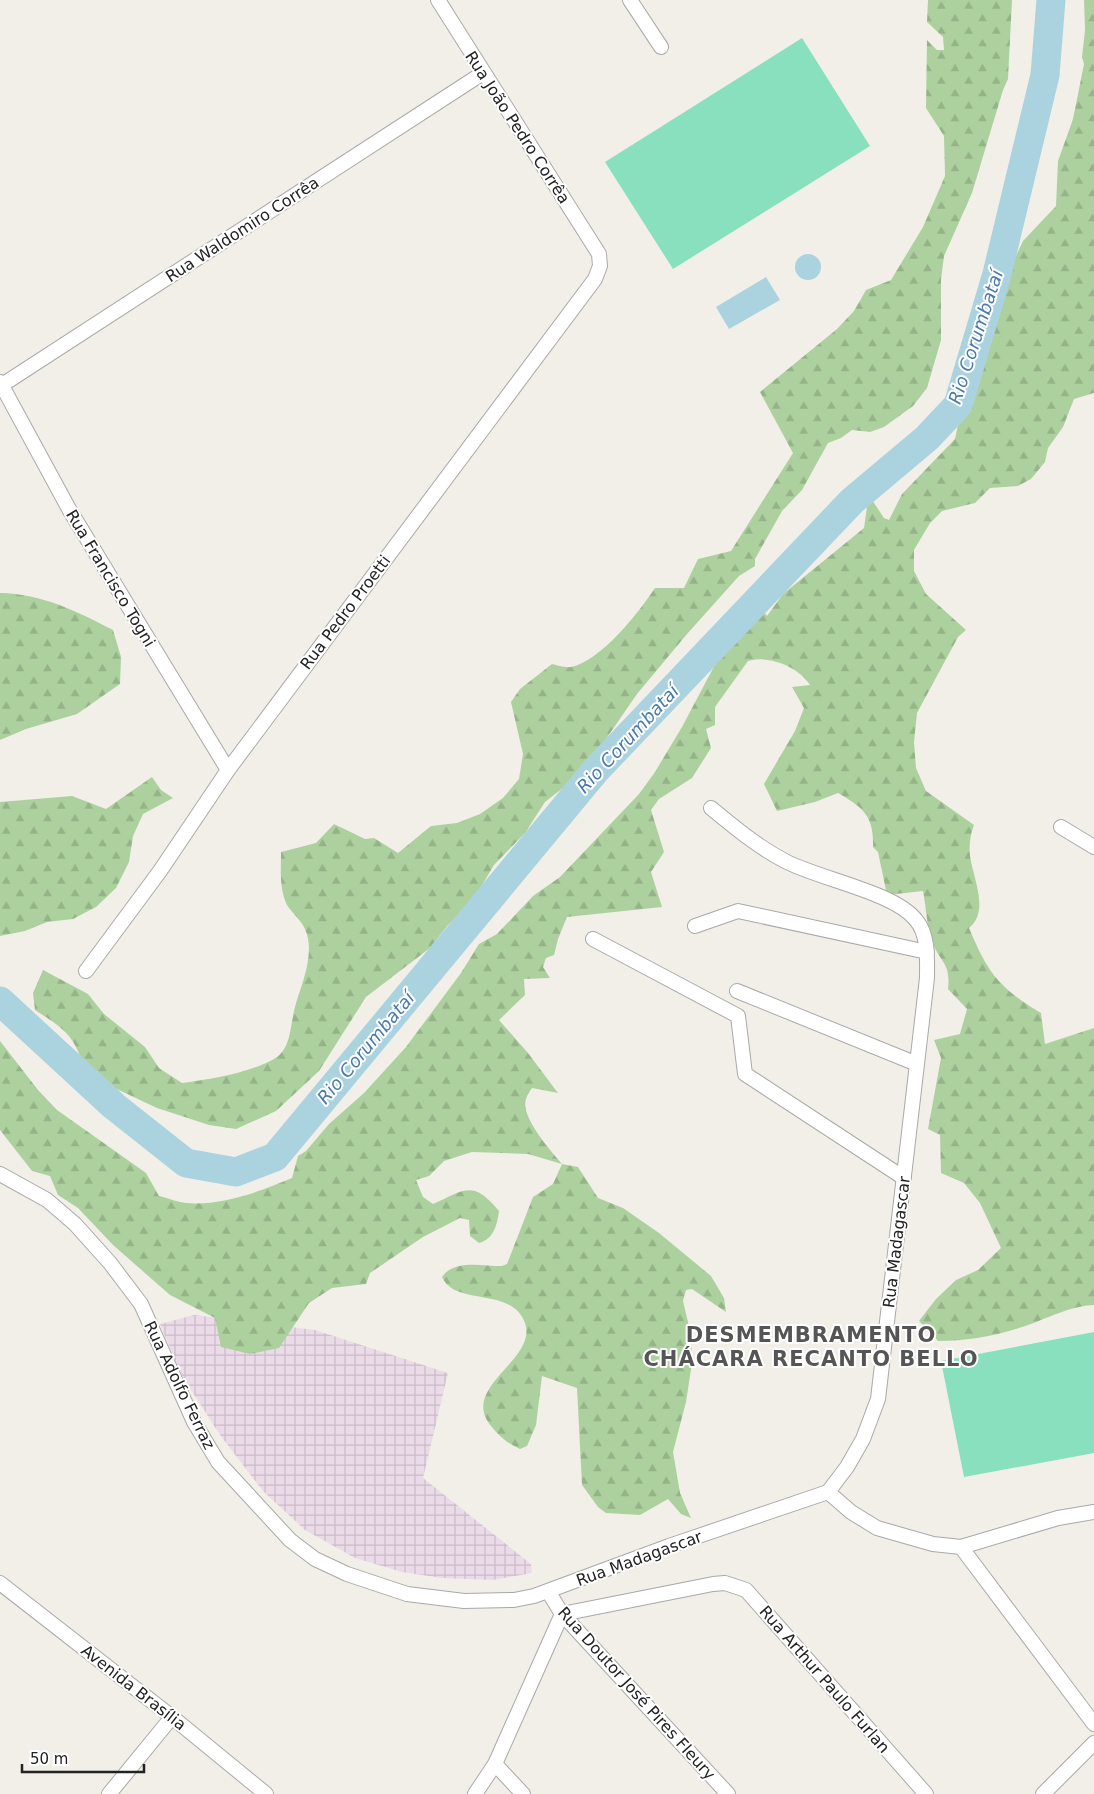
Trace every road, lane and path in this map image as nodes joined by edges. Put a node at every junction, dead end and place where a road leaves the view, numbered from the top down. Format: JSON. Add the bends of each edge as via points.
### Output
{"nodes":[{"id":1,"x":438,"y":0,"type":"edge"},
{"id":2,"x":630,"y":0,"type":"edge"},
{"id":3,"x":660,"y":47,"type":"dead end"},
{"id":4,"x":483,"y":73,"type":"junction"},
{"id":5,"x":600,"y":254,"type":"joint"},
{"id":6,"x":1,"y":384,"type":"edge"},
{"id":7,"x":228,"y":770,"type":"junction"},
{"id":8,"x":711,"y":808,"type":"dead end"},
{"id":9,"x":1061,"y":827,"type":"dead end"},
{"id":10,"x":1094,"y":847,"type":"edge"},
{"id":11,"x":695,"y":926,"type":"dead end"},
{"id":12,"x":593,"y":939,"type":"dead end"},
{"id":13,"x":927,"y":952,"type":"junction"},
{"id":14,"x":86,"y":971,"type":"dead end"},
{"id":15,"x":737,"y":991,"type":"dead end"},
{"id":16,"x":917,"y":1064,"type":"junction"},
{"id":17,"x":0,"y":1174,"type":"edge"},
{"id":18,"x":904,"y":1178,"type":"junction"},
{"id":19,"x":828,"y":1492,"type":"junction"},
{"id":20,"x":1094,"y":1512,"type":"edge"},
{"id":21,"x":961,"y":1547,"type":"junction"},
{"id":22,"x":0,"y":1583,"type":"edge"},
{"id":23,"x":548,"y":1591,"type":"junction"},
{"id":24,"x":562,"y":1614,"type":"junction"},
{"id":25,"x":172,"y":1717,"type":"junction"},
{"id":26,"x":1094,"y":1724,"type":"edge"},
{"id":27,"x":1094,"y":1743,"type":"edge"},
{"id":28,"x":494,"y":1764,"type":"junction"},
{"id":29,"x":109,"y":1794,"type":"edge"},
{"id":30,"x":266,"y":1794,"type":"edge"},
{"id":31,"x":475,"y":1794,"type":"edge"},
{"id":32,"x":522,"y":1794,"type":"edge"},
{"id":33,"x":728,"y":1794,"type":"edge"},
{"id":34,"x":926,"y":1794,"type":"edge"},
{"id":35,"x":1043,"y":1794,"type":"edge"}],
"edges":[{"from":1,"to":4,"type":"street","name":"Rua João Pedro Corrêa"},
{"from":2,"to":3,"type":"street"},
{"from":4,"to":5,"type":"street","name":"Rua João Pedro Corrêa"},
{"from":4,"to":6,"type":"street","name":"Rua Waldomiro Corrêa"},
{"from":5,"to":7,"type":"street","name":"Rua Pedro Proetti","via":[[595,278]]},
{"from":6,"to":7,"type":"street","name":"Rua Francisco Togni","via":[[69,509]]},
{"from":7,"to":14,"type":"street","name":"Rua Pedro Proetti","via":[[160,871]]},
{"from":8,"to":13,"type":"street","name":"Rua Madagascar","via":[[752,841],[785,861],[886,900],[912,915],[924,934]]},
{"from":9,"to":10,"type":"street"},
{"from":11,"to":13,"type":"street","via":[[738,911]]},
{"from":12,"to":18,"type":"street","via":[[738,1016],[745,1074]]},
{"from":13,"to":16,"type":"street","name":"Rua Madagascar"},
{"from":15,"to":16,"type":"street"},
{"from":16,"to":18,"type":"street","name":"Rua Madagascar"},
{"from":17,"to":23,"type":"street","name":"Rua Adolfo Ferraz","via":[[47,1200],[75,1224],[110,1264],[141,1304],[194,1422],[218,1462],[290,1540],[315,1559],[347,1574],[407,1594],[464,1601],[514,1600]]},
{"from":18,"to":19,"type":"street","name":"Rua Madagascar","via":[[878,1399],[863,1439]]},
{"from":19,"to":21,"type":"street","via":[[877,1528],[933,1544]]},
{"from":19,"to":23,"type":"street","name":"Rua Madagascar"},
{"from":20,"to":21,"type":"street","via":[[1058,1518]]},
{"from":21,"to":26,"type":"street"},
{"from":22,"to":25,"type":"street","name":"Avenida Brasília"},
{"from":23,"to":24,"type":"street","name":"Rua Doutor José Pires Fleury"},
{"from":24,"to":28,"type":"street"},
{"from":24,"to":33,"type":"street","name":"Rua Doutor José Pires Fleury"},
{"from":24,"to":34,"type":"street","name":"Rua Arthur Paulo Furlan","via":[[713,1584],[725,1583],[746,1590]]},
{"from":25,"to":29,"type":"street"},
{"from":25,"to":30,"type":"street","name":"Avenida Brasília"},
{"from":27,"to":35,"type":"street"},
{"from":28,"to":31,"type":"street"},
{"from":28,"to":32,"type":"street"}]}
